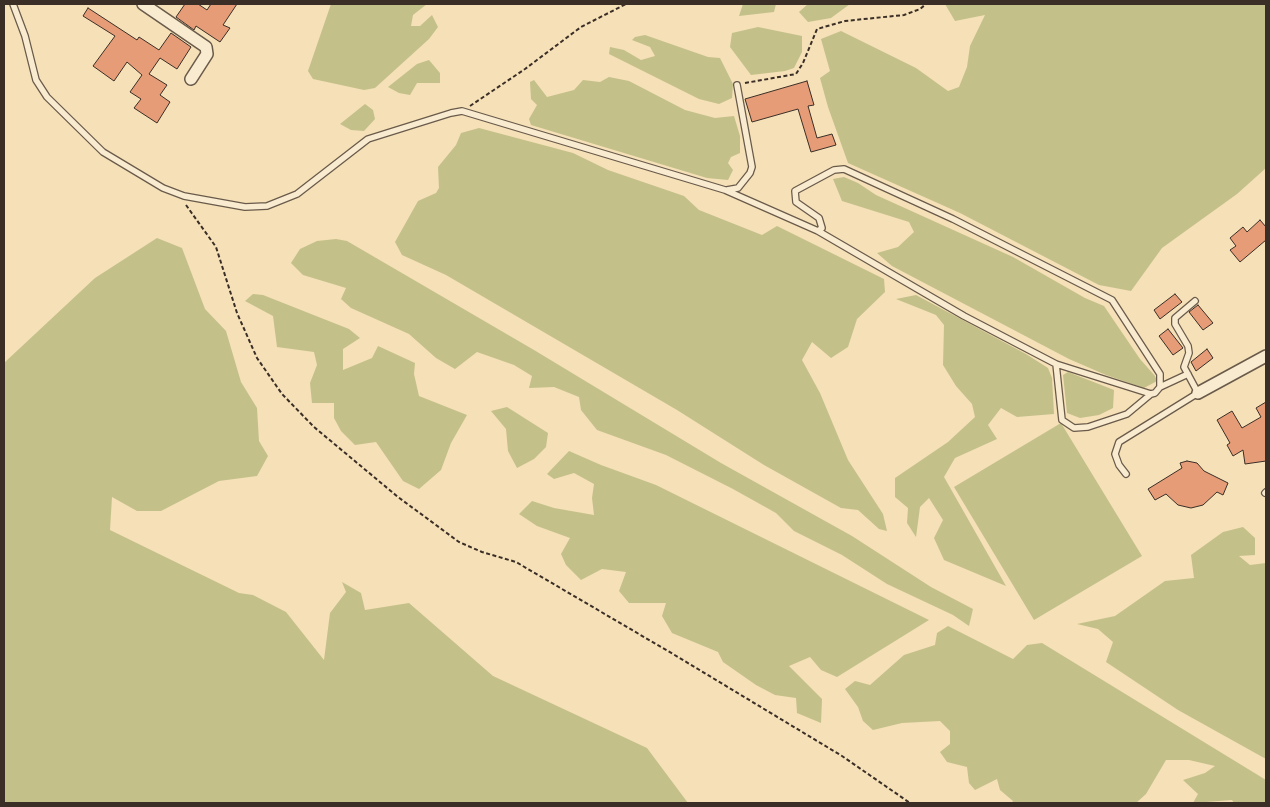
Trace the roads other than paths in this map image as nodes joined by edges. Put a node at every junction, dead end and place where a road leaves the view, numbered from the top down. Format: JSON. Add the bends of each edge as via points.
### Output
{"nodes":[{"id":1,"x":13,"y":4,"type":"edge"},
{"id":2,"x":143,"y":4,"type":"edge"},
{"id":3,"x":191,"y":78,"type":"dead end"},
{"id":4,"x":737,"y":85,"type":"road end"},
{"id":5,"x":725,"y":190,"type":"junction"},
{"id":6,"x":818,"y":231,"type":"junction"},
{"id":7,"x":1195,"y":301,"type":"dead end"},
{"id":8,"x":1266,"y":356,"type":"edge"},
{"id":9,"x":1056,"y":364,"type":"junction"},
{"id":10,"x":1188,"y":374,"type":"junction"},
{"id":11,"x":1160,"y":387,"type":"junction"},
{"id":12,"x":1198,"y":393,"type":"junction"},
{"id":13,"x":1151,"y":394,"type":"junction"},
{"id":14,"x":1126,"y":474,"type":"dead end"}],
"edges":[{"from":1,"to":5,"type":"lane","via":[[36,80],[47,97],[103,152],[163,188],[181,195],[245,207],[267,206],[297,194],[368,139],[462,111]]},
{"from":2,"to":3,"type":"street","via":[[206,47],[207,54]]},
{"from":4,"to":5,"type":"lane","via":[[752,167],[738,188]]},
{"from":5,"to":6,"type":"lane"},
{"from":6,"to":9,"type":"lane","via":[[955,312]]},
{"from":6,"to":11,"type":"lane","via":[[822,228],[819,218],[796,202],[795,191],[834,170],[844,169],[1112,300],[1160,374]]},
{"from":7,"to":10,"type":"lane","via":[[1176,318],[1175,324],[1188,346],[1184,367]]},
{"from":8,"to":12,"type":"street"},
{"from":9,"to":13,"type":"lane"},
{"from":9,"to":13,"type":"lane","via":[[1062,420],[1074,428],[1088,427],[1127,414]]},
{"from":10,"to":11,"type":"lane"},
{"from":10,"to":12,"type":"lane"},
{"from":11,"to":13,"type":"lane"},
{"from":12,"to":14,"type":"lane","via":[[1119,442],[1115,454]]}]}
